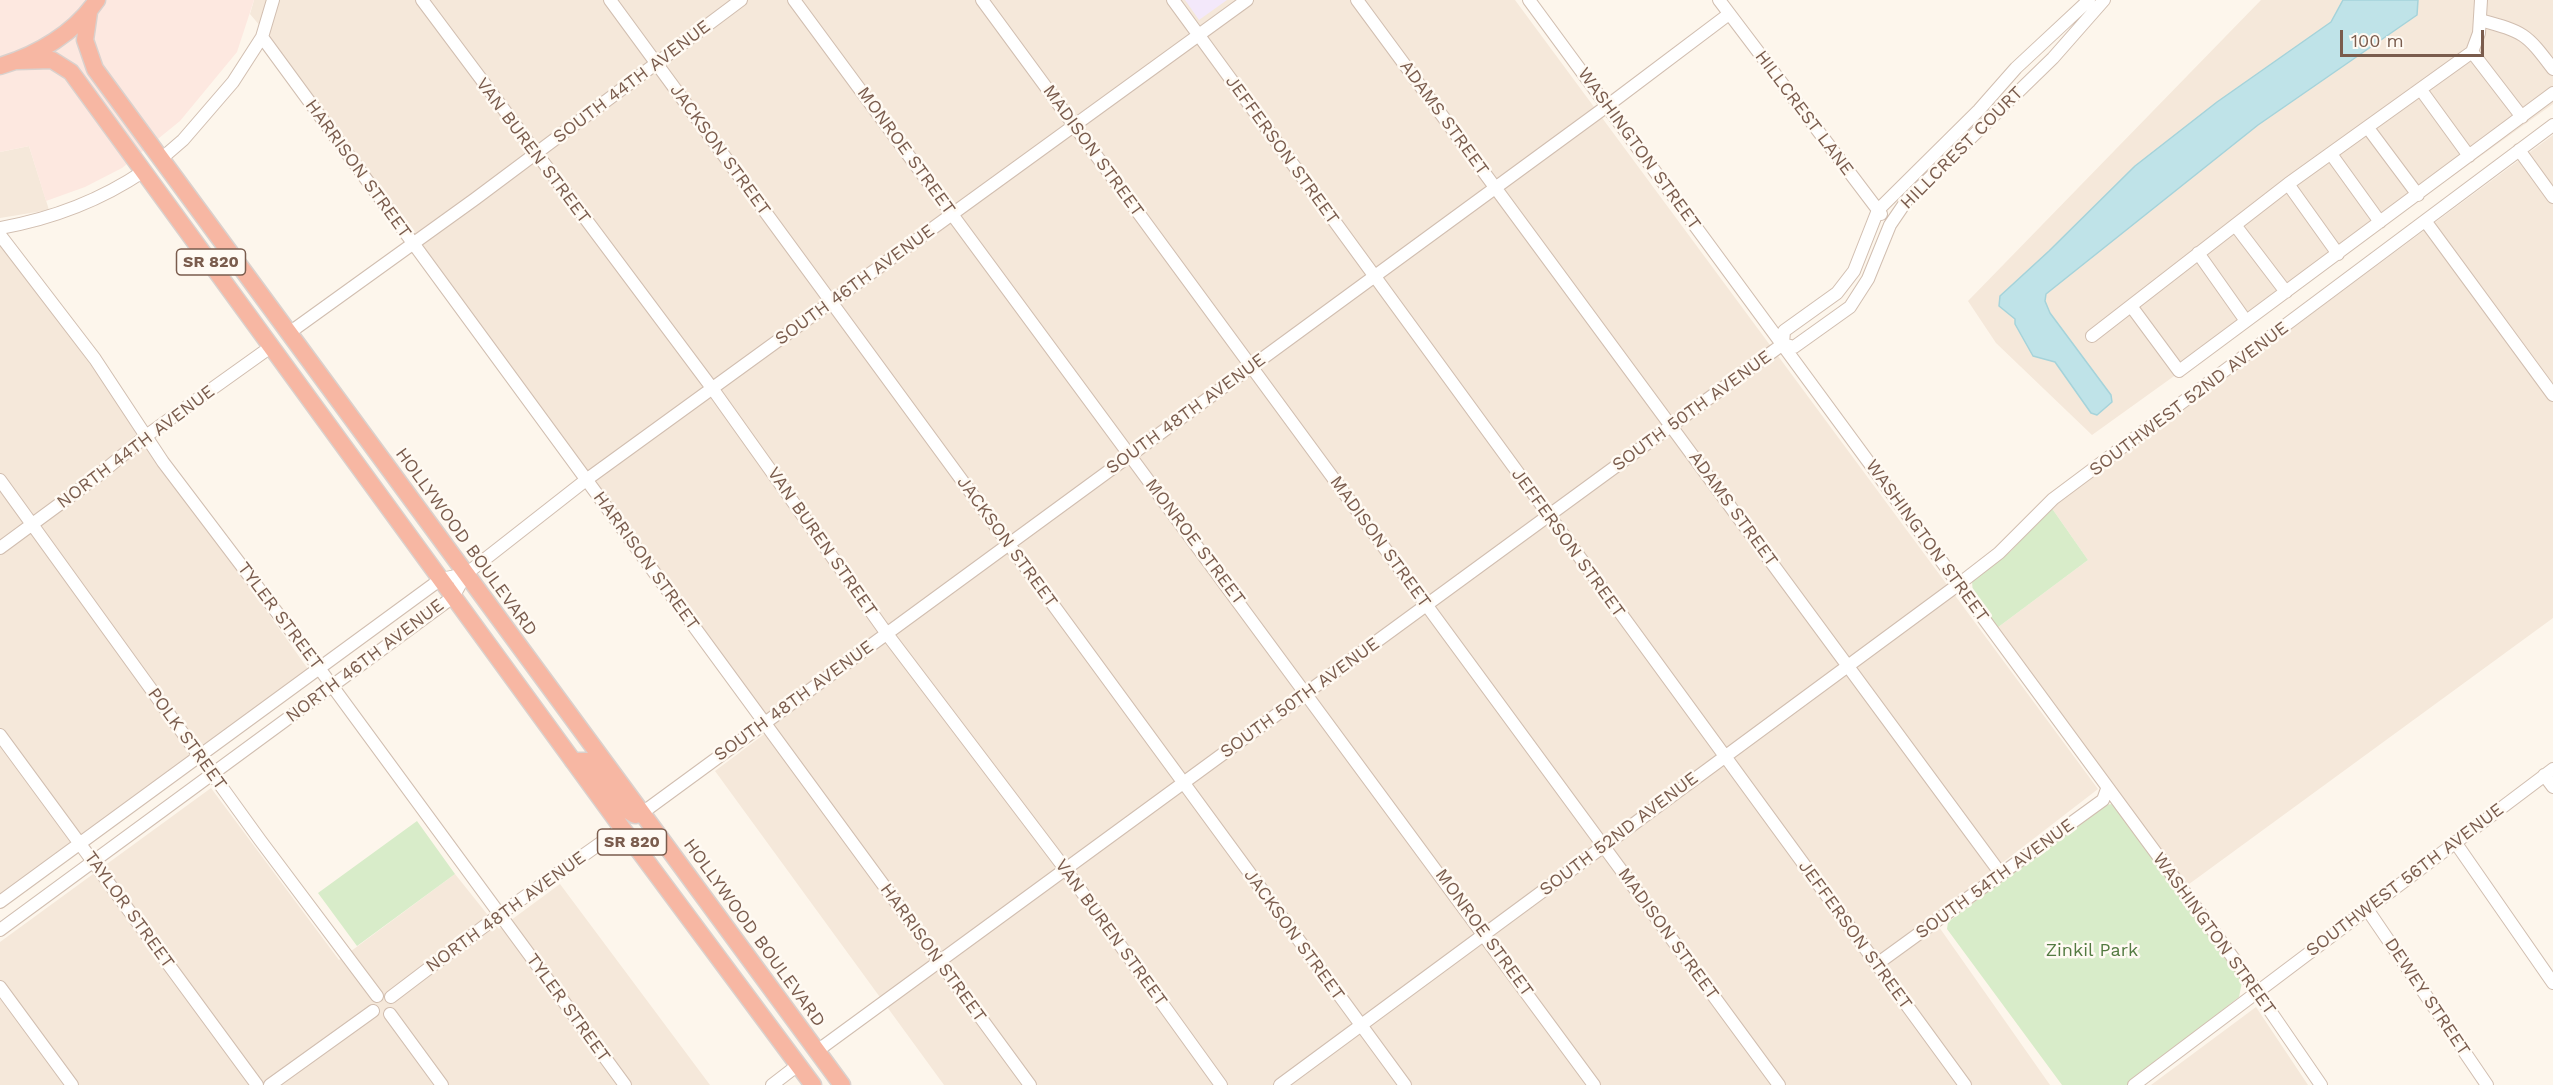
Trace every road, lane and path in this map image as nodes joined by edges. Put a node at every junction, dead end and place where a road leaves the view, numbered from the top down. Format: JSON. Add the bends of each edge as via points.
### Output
{"nodes":[{"id":1,"x":273,"y":0,"type":"edge"},
{"id":2,"x":422,"y":0,"type":"edge"},
{"id":3,"x":610,"y":0,"type":"edge"},
{"id":4,"x":741,"y":0,"type":"edge"},
{"id":5,"x":794,"y":0,"type":"edge"},
{"id":6,"x":982,"y":0,"type":"edge"},
{"id":7,"x":1173,"y":0,"type":"edge"},
{"id":8,"x":1247,"y":0,"type":"edge"},
{"id":9,"x":1357,"y":0,"type":"edge"},
{"id":10,"x":1529,"y":0,"type":"edge"},
{"id":11,"x":1719,"y":0,"type":"edge"},
{"id":12,"x":2089,"y":0,"type":"edge"},
{"id":13,"x":2104,"y":0,"type":"edge"},
{"id":14,"x":2481,"y":0,"type":"edge"},
{"id":15,"x":93,"y":6,"type":"edge"},
{"id":16,"x":1729,"y":14,"type":"junction"},
{"id":17,"x":2480,"y":20,"type":"junction"},
{"id":18,"x":1198,"y":35,"type":"junction"},
{"id":19,"x":262,"y":37,"type":"junction"},
{"id":20,"x":2472,"y":52,"type":"junction"},
{"id":21,"x":17,"y":61,"type":"junction"},
{"id":22,"x":656,"y":63,"type":"junction"},
{"id":23,"x":0,"y":66,"type":"edge"},
{"id":24,"x":2553,"y":69,"type":"edge"},
{"id":25,"x":2421,"y":90,"type":"junction"},
{"id":26,"x":2553,"y":93,"type":"edge"},
{"id":27,"x":1607,"y":106,"type":"junction"},
{"id":28,"x":101,"y":111,"type":"junction"},
{"id":29,"x":2522,"y":117,"type":"junction"},
{"id":30,"x":2553,"y":125,"type":"edge"},
{"id":31,"x":1074,"y":126,"type":"junction"},
{"id":32,"x":2368,"y":128,"type":"junction"},
{"id":33,"x":2519,"y":150,"type":"junction"},
{"id":34,"x":2331,"y":154,"type":"junction"},
{"id":35,"x":536,"y":155,"type":"junction"},
{"id":36,"x":2469,"y":156,"type":"junction"},
{"id":37,"x":161,"y":159,"type":"junction"},
{"id":38,"x":144,"y":171,"type":"junction"},
{"id":39,"x":2288,"y":184,"type":"junction"},
{"id":40,"x":1496,"y":188,"type":"junction"},
{"id":41,"x":2418,"y":195,"type":"junction"},
{"id":42,"x":2553,"y":197,"type":"edge"},
{"id":43,"x":1878,"y":210,"type":"junction"},
{"id":44,"x":952,"y":214,"type":"junction"},
{"id":45,"x":203,"y":216,"type":"junction"},
{"id":46,"x":2380,"y":222,"type":"junction"},
{"id":47,"x":2426,"y":222,"type":"junction"},
{"id":48,"x":1890,"y":225,"type":"junction"},
{"id":49,"x":2235,"y":225,"type":"junction"},
{"id":50,"x":0,"y":228,"type":"edge"},
{"id":51,"x":0,"y":235,"type":"edge"},
{"id":52,"x":413,"y":245,"type":"junction"},
{"id":53,"x":2198,"y":253,"type":"junction"},
{"id":54,"x":2338,"y":254,"type":"junction"},
{"id":55,"x":220,"y":274,"type":"junction"},
{"id":56,"x":1374,"y":277,"type":"junction"},
{"id":57,"x":2286,"y":292,"type":"junction"},
{"id":58,"x":831,"y":302,"type":"junction"},
{"id":59,"x":2131,"y":306,"type":"junction"},
{"id":60,"x":2246,"y":321,"type":"junction"},
{"id":61,"x":289,"y":333,"type":"junction"},
{"id":62,"x":2092,"y":336,"type":"dead end"},
{"id":63,"x":1783,"y":344,"type":"junction"},
{"id":64,"x":272,"y":346,"type":"junction"},
{"id":65,"x":1251,"y":366,"type":"junction"},
{"id":66,"x":712,"y":388,"type":"junction"},
{"id":67,"x":2553,"y":395,"type":"edge"},
{"id":68,"x":353,"y":420,"type":"junction"},
{"id":69,"x":1671,"y":426,"type":"junction"},
{"id":70,"x":146,"y":436,"type":"junction"},
{"id":71,"x":1130,"y":454,"type":"junction"},
{"id":72,"x":0,"y":480,"type":"edge"},
{"id":73,"x":586,"y":480,"type":"junction"},
{"id":74,"x":1548,"y":515,"type":"junction"},
{"id":75,"x":33,"y":525,"type":"junction"},
{"id":76,"x":1008,"y":544,"type":"junction"},
{"id":77,"x":0,"y":548,"type":"edge"},
{"id":78,"x":466,"y":574,"type":"junction"},
{"id":79,"x":441,"y":579,"type":"junction"},
{"id":80,"x":1959,"y":584,"type":"junction"},
{"id":81,"x":453,"y":597,"type":"junction"},
{"id":82,"x":1426,"y":605,"type":"junction"},
{"id":83,"x":886,"y":634,"type":"junction"},
{"id":84,"x":1847,"y":664,"type":"junction"},
{"id":85,"x":320,"y":668,"type":"junction"},
{"id":86,"x":333,"y":686,"type":"junction"},
{"id":87,"x":1306,"y":693,"type":"junction"},
{"id":88,"x":764,"y":722,"type":"junction"},
{"id":89,"x":0,"y":735,"type":"edge"},
{"id":90,"x":200,"y":756,"type":"junction"},
{"id":91,"x":1724,"y":756,"type":"junction"},
{"id":92,"x":573,"y":761,"type":"junction"},
{"id":93,"x":2549,"y":772,"type":"edge"},
{"id":94,"x":212,"y":774,"type":"junction"},
{"id":95,"x":1184,"y":783,"type":"junction"},
{"id":96,"x":2553,"y":787,"type":"edge"},
{"id":97,"x":2107,"y":789,"type":"junction"},
{"id":98,"x":642,"y":813,"type":"junction"},
{"id":99,"x":621,"y":828,"type":"junction"},
{"id":100,"x":2455,"y":842,"type":"junction"},
{"id":101,"x":80,"y":844,"type":"junction"},
{"id":102,"x":1603,"y":846,"type":"junction"},
{"id":103,"x":93,"y":862,"type":"junction"},
{"id":104,"x":1066,"y":870,"type":"junction"},
{"id":105,"x":2001,"y":874,"type":"junction"},
{"id":106,"x":696,"y":888,"type":"junction"},
{"id":107,"x":0,"y":902,"type":"edge"},
{"id":108,"x":2367,"y":909,"type":"junction"},
{"id":109,"x":499,"y":915,"type":"junction"},
{"id":110,"x":0,"y":930,"type":"edge"},
{"id":111,"x":1485,"y":934,"type":"junction"},
{"id":112,"x":940,"y":962,"type":"junction"},
{"id":113,"x":1877,"y":964,"type":"junction"},
{"id":114,"x":2553,"y":983,"type":"edge"},
{"id":115,"x":0,"y":987,"type":"edge"},
{"id":116,"x":2257,"y":991,"type":"junction"},
{"id":117,"x":745,"y":994,"type":"junction"},
{"id":118,"x":377,"y":996,"type":"junction"},
{"id":119,"x":391,"y":997,"type":"junction"},
{"id":120,"x":374,"y":1011,"type":"junction"},
{"id":121,"x":390,"y":1014,"type":"junction"},
{"id":122,"x":1361,"y":1026,"type":"junction"},
{"id":123,"x":817,"y":1051,"type":"junction"},
{"id":124,"x":798,"y":1065,"type":"junction"},
{"id":125,"x":72,"y":1085,"type":"edge"},
{"id":126,"x":257,"y":1085,"type":"edge"},
{"id":127,"x":270,"y":1085,"type":"edge"},
{"id":128,"x":442,"y":1085,"type":"edge"},
{"id":129,"x":625,"y":1085,"type":"edge"},
{"id":130,"x":772,"y":1085,"type":"edge"},
{"id":131,"x":813,"y":1085,"type":"edge"},
{"id":132,"x":828,"y":1085,"type":"edge"},
{"id":133,"x":842,"y":1085,"type":"edge"},
{"id":134,"x":1030,"y":1085,"type":"edge"},
{"id":135,"x":1221,"y":1085,"type":"edge"},
{"id":136,"x":1280,"y":1085,"type":"edge"},
{"id":137,"x":1405,"y":1085,"type":"edge"},
{"id":138,"x":1594,"y":1085,"type":"edge"},
{"id":139,"x":1779,"y":1085,"type":"edge"},
{"id":140,"x":1965,"y":1085,"type":"edge"},
{"id":141,"x":2134,"y":1085,"type":"edge"},
{"id":142,"x":2321,"y":1085,"type":"edge"},
{"id":143,"x":2487,"y":1085,"type":"edge"}],
"edges":[{"from":1,"to":19,"type":"street"},
{"from":2,"to":35,"type":"street","name":"VAN BUREN STREET"},
{"from":3,"to":22,"type":"street","name":"JACKSON STREET"},
{"from":4,"to":22,"type":"street","name":"SOUTH 44TH AVENUE"},
{"from":5,"to":44,"type":"street","name":"MONROE STREET"},
{"from":6,"to":31,"type":"street","name":"MADISON STREET"},
{"from":7,"to":18,"type":"street","name":"JEFFERSON STREET"},
{"from":8,"to":18,"type":"street","name":"SOUTH 46TH AVENUE"},
{"from":9,"to":40,"type":"street","name":"ADAMS STREET"},
{"from":10,"to":27,"type":"street","name":"WASHINGTON STREET"},
{"from":11,"to":16,"type":"street","name":"HILLCREST LANE"},
{"from":12,"to":43,"type":"street","name":"HILLCREST COURT","via":[[2016,68]]},
{"from":13,"to":48,"type":"street","name":"HILLCREST COURT","via":[[2053,58],[1907,200]]},
{"from":14,"to":17,"type":"street"},
{"from":15,"to":21,"type":"highway","name":"HOLLYWOOD BOULEVARD","via":[[59,38]]},
{"from":15,"to":37,"type":"highway","name":"HOLLYWOOD BOULEVARD","number":"SR 820","via":[[85,40],[89,58]]},
{"from":16,"to":27,"type":"street","name":"SOUTH 48TH AVENUE"},
{"from":16,"to":43,"type":"street","name":"HILLCREST LANE"},
{"from":17,"to":20,"type":"street"},
{"from":17,"to":24,"type":"street","via":[[2517,30],[2529,38]]},
{"from":18,"to":31,"type":"street","name":"SOUTH 46TH AVENUE"},
{"from":18,"to":56,"type":"street","name":"JEFFERSON STREET"},
{"from":19,"to":37,"type":"street","via":[[214,106]]},
{"from":19,"to":52,"type":"street","name":"HARRISON STREET"},
{"from":20,"to":25,"type":"street"},
{"from":20,"to":29,"type":"street"},
{"from":21,"to":23,"type":"highway","name":"HOLLYWOOD BOULEVARD","number":"SR 820"},
{"from":21,"to":28,"type":"highway","name":"HOLLYWOOD BOULEVARD","number":"SR 820","via":[[52,60],[71,72]]},
{"from":22,"to":35,"type":"street","name":"SOUTH 44TH AVENUE"},
{"from":22,"to":58,"type":"street","name":"JACKSON STREET"},
{"from":25,"to":32,"type":"street"},
{"from":25,"to":36,"type":"street"},
{"from":26,"to":29,"type":"street"},
{"from":27,"to":40,"type":"street","name":"SOUTH 48TH AVENUE"},
{"from":27,"to":63,"type":"street","name":"WASHINGTON STREET"},
{"from":28,"to":37,"type":"highway","via":[[114,115],[142,154]]},
{"from":28,"to":38,"type":"highway","name":"HOLLYWOOD BOULEVARD","number":"SR 820"},
{"from":29,"to":36,"type":"street"},
{"from":30,"to":33,"type":"street"},
{"from":31,"to":44,"type":"street","name":"SOUTH 46TH AVENUE"},
{"from":31,"to":65,"type":"street","name":"MADISON STREET"},
{"from":32,"to":34,"type":"street"},
{"from":32,"to":41,"type":"street"},
{"from":33,"to":42,"type":"street"},
{"from":33,"to":47,"type":"street"},
{"from":34,"to":39,"type":"street"},
{"from":34,"to":46,"type":"street"},
{"from":35,"to":52,"type":"street","name":"SOUTH 44TH AVENUE"},
{"from":35,"to":66,"type":"street","name":"VAN BUREN STREET"},
{"from":36,"to":41,"type":"street"},
{"from":37,"to":45,"type":"highway","name":"HOLLYWOOD BOULEVARD","number":"SR 820"},
{"from":38,"to":45,"type":"highway","via":[[160,176],[186,210]]},
{"from":38,"to":50,"type":"street","via":[[66,211]]},
{"from":38,"to":55,"type":"highway","name":"HOLLYWOOD BOULEVARD","number":"SR 820"},
{"from":39,"to":49,"type":"street"},
{"from":39,"to":54,"type":"street"},
{"from":40,"to":56,"type":"street","name":"SOUTH 48TH AVENUE"},
{"from":40,"to":69,"type":"street","name":"ADAMS STREET"},
{"from":41,"to":46,"type":"street"},
{"from":43,"to":48,"type":"street","name":"HILLCREST LANE"},
{"from":43,"to":63,"type":"street","name":"HILLCREST COURT","via":[[1854,271],[1837,293],[1784,332]]},
{"from":44,"to":58,"type":"street","name":"SOUTH 46TH AVENUE"},
{"from":44,"to":71,"type":"street","name":"MONROE STREET"},
{"from":45,"to":61,"type":"highway","name":"HOLLYWOOD BOULEVARD","number":"SR 820"},
{"from":46,"to":54,"type":"street"},
{"from":47,"to":67,"type":"street"},
{"from":47,"to":80,"type":"street","name":"SOUTHWEST 52ND AVENUE","via":[[2053,499],[1999,553]]},
{"from":48,"to":63,"type":"street","name":"HILLCREST COURT","via":[[1868,279],[1850,307],[1794,347]]},
{"from":49,"to":53,"type":"street"},
{"from":49,"to":57,"type":"street"},
{"from":51,"to":70,"type":"street","name":"TYLER STREET","via":[[86,346]]},
{"from":52,"to":61,"type":"street","name":"SOUTH 44TH AVENUE"},
{"from":52,"to":73,"type":"street","name":"HARRISON STREET"},
{"from":53,"to":59,"type":"street"},
{"from":53,"to":60,"type":"street"},
{"from":54,"to":57,"type":"street"},
{"from":55,"to":61,"type":"highway","via":[[235,278],[270,326]]},
{"from":55,"to":64,"type":"highway","name":"HOLLYWOOD BOULEVARD","number":"SR 820"},
{"from":56,"to":65,"type":"street","name":"SOUTH 48TH AVENUE"},
{"from":56,"to":74,"type":"street","name":"JEFFERSON STREET"},
{"from":57,"to":60,"type":"street"},
{"from":58,"to":66,"type":"street","name":"SOUTH 46TH AVENUE"},
{"from":58,"to":76,"type":"street","name":"JACKSON STREET"},
{"from":59,"to":60,"type":"street","via":[[2179,371]]},
{"from":59,"to":62,"type":"street"},
{"from":61,"to":68,"type":"highway","name":"HOLLYWOOD BOULEVARD","number":"SR 820"},
{"from":63,"to":69,"type":"street","name":"SOUTH 50TH AVENUE"},
{"from":63,"to":80,"type":"street","name":"WASHINGTON STREET"},
{"from":64,"to":68,"type":"highway","via":[[289,349],[329,404]]},
{"from":64,"to":70,"type":"street","name":"NORTH 44TH AVENUE"},
{"from":64,"to":79,"type":"highway","name":"HOLLYWOOD BOULEVARD","number":"SR 820"},
{"from":65,"to":71,"type":"street","name":"SOUTH 48TH AVENUE"},
{"from":65,"to":82,"type":"street","name":"MADISON STREET"},
{"from":66,"to":73,"type":"street","name":"SOUTH 46TH AVENUE"},
{"from":66,"to":83,"type":"street","name":"VAN BUREN STREET"},
{"from":68,"to":78,"type":"highway","name":"HOLLYWOOD BOULEVARD","number":"SR 820"},
{"from":69,"to":74,"type":"street","name":"SOUTH 50TH AVENUE"},
{"from":69,"to":84,"type":"street","name":"ADAMS STREET"},
{"from":70,"to":75,"type":"street","name":"NORTH 44TH AVENUE"},
{"from":70,"to":85,"type":"street","name":"TYLER STREET"},
{"from":71,"to":76,"type":"street","name":"SOUTH 48TH AVENUE"},
{"from":71,"to":87,"type":"street","name":"MONROE STREET"},
{"from":72,"to":75,"type":"street","name":"POLK STREET"},
{"from":73,"to":78,"type":"street","name":"SOUTH 46TH AVENUE"},
{"from":73,"to":88,"type":"street","name":"HARRISON STREET"},
{"from":74,"to":82,"type":"street","name":"SOUTH 50TH AVENUE"},
{"from":74,"to":91,"type":"street","name":"JEFFERSON STREET"},
{"from":75,"to":77,"type":"street","name":"NORTH 44TH AVENUE"},
{"from":75,"to":90,"type":"street","name":"POLK STREET"},
{"from":76,"to":83,"type":"street","name":"SOUTH 48TH AVENUE"},
{"from":76,"to":95,"type":"street","name":"JACKSON STREET"},
{"from":78,"to":79,"type":"street","name":"NORTH 46TH AVENUE"},
{"from":78,"to":81,"type":"street","name":"NORTH 46TH AVENUE"},
{"from":78,"to":98,"type":"highway","name":"HOLLYWOOD BOULEVARD","number":"SR 820"},
{"from":79,"to":81,"type":"highway","name":"HOLLYWOOD BOULEVARD","number":"SR 820"},
{"from":79,"to":85,"type":"street","name":"NORTH 46TH AVENUE"},
{"from":80,"to":84,"type":"street","name":"SOUTH 52ND AVENUE"},
{"from":80,"to":97,"type":"street","name":"WASHINGTON STREET"},
{"from":81,"to":86,"type":"street","name":"NORTH 46TH AVENUE"},
{"from":81,"to":92,"type":"highway","name":"HOLLYWOOD BOULEVARD","number":"SR 820"},
{"from":82,"to":87,"type":"street","name":"SOUTH 50TH AVENUE"},
{"from":82,"to":102,"type":"street","name":"MADISON STREET"},
{"from":83,"to":88,"type":"street","name":"SOUTH 48TH AVENUE"},
{"from":83,"to":104,"type":"street","name":"VAN BUREN STREET"},
{"from":84,"to":91,"type":"street","name":"SOUTH 52ND AVENUE"},
{"from":84,"to":105,"type":"street","name":"ADAMS STREET"},
{"from":85,"to":86,"type":"street","name":"TYLER STREET"},
{"from":85,"to":90,"type":"street","name":"NORTH 46TH AVENUE"},
{"from":86,"to":94,"type":"street","name":"NORTH 46TH AVENUE"},
{"from":86,"to":109,"type":"street","name":"TYLER STREET"},
{"from":87,"to":95,"type":"street","name":"SOUTH 50TH AVENUE"},
{"from":87,"to":111,"type":"street","name":"MONROE STREET"},
{"from":88,"to":98,"type":"street","name":"SOUTH 48TH AVENUE"},
{"from":88,"to":112,"type":"street","name":"HARRISON STREET"},
{"from":89,"to":101,"type":"street","name":"TAYLOR STREET"},
{"from":90,"to":94,"type":"street","name":"POLK STREET"},
{"from":90,"to":101,"type":"street","name":"NORTH 46TH AVENUE"},
{"from":91,"to":102,"type":"street","name":"SOUTH 52ND AVENUE"},
{"from":91,"to":113,"type":"street","name":"JEFFERSON STREET"},
{"from":92,"to":98,"type":"highway","via":[[588,761],[620,806],[635,815]]},
{"from":92,"to":99,"type":"highway","name":"HOLLYWOOD BOULEVARD","number":"SR 820"},
{"from":93,"to":96,"type":"street"},
{"from":93,"to":100,"type":"street","name":"SOUTHWEST 56TH AVENUE"},
{"from":94,"to":103,"type":"street","name":"NORTH 46TH AVENUE"},
{"from":94,"to":118,"type":"street","name":"POLK STREET"},
{"from":95,"to":104,"type":"street","name":"SOUTH 50TH AVENUE"},
{"from":95,"to":122,"type":"street","name":"JACKSON STREET"},
{"from":97,"to":105,"type":"street","name":"SOUTH 54TH AVENUE","via":[[2103,800]]},
{"from":97,"to":116,"type":"street","name":"WASHINGTON STREET"},
{"from":98,"to":106,"type":"highway","name":"HOLLYWOOD BOULEVARD","number":"SR 820"},
{"from":99,"to":106,"type":"highway","via":[[630,825],[640,830],[682,884]]},
{"from":99,"to":109,"type":"street","name":"NORTH 48TH AVENUE"},
{"from":99,"to":117,"type":"highway","name":"HOLLYWOOD BOULEVARD","number":"SR 820"},
{"from":100,"to":108,"type":"street","name":"SOUTHWEST 56TH AVENUE"},
{"from":100,"to":114,"type":"street"},
{"from":101,"to":103,"type":"street","name":"TAYLOR STREET"},
{"from":101,"to":107,"type":"street","name":"NORTH 46TH AVENUE"},
{"from":102,"to":111,"type":"street","name":"SOUTH 52ND AVENUE"},
{"from":102,"to":139,"type":"street","name":"MADISON STREET"},
{"from":103,"to":110,"type":"street","name":"NORTH 46TH AVENUE"},
{"from":103,"to":126,"type":"street","name":"TAYLOR STREET"},
{"from":104,"to":112,"type":"street","name":"SOUTH 50TH AVENUE"},
{"from":104,"to":135,"type":"street","name":"VAN BUREN STREET"},
{"from":105,"to":113,"type":"street","name":"SOUTH 54TH AVENUE"},
{"from":106,"to":123,"type":"highway","name":"HOLLYWOOD BOULEVARD","number":"SR 820"},
{"from":108,"to":116,"type":"street","name":"SOUTHWEST 56TH AVENUE"},
{"from":108,"to":143,"type":"street","name":"DEWEY STREET"},
{"from":109,"to":119,"type":"street","name":"NORTH 48TH AVENUE"},
{"from":109,"to":129,"type":"street","name":"TYLER STREET"},
{"from":111,"to":122,"type":"street","name":"SOUTH 52ND AVENUE"},
{"from":111,"to":138,"type":"street","name":"MONROE STREET"},
{"from":112,"to":123,"type":"street","name":"SOUTH 50TH AVENUE"},
{"from":112,"to":134,"type":"street","name":"HARRISON STREET"},
{"from":113,"to":140,"type":"street","name":"JEFFERSON STREET"},
{"from":115,"to":125,"type":"street"},
{"from":116,"to":141,"type":"street","name":"SOUTHWEST 56TH AVENUE"},
{"from":116,"to":142,"type":"street","name":"WASHINGTON STREET"},
{"from":117,"to":123,"type":"highway","via":[[762,999],[805,1053]]},
{"from":117,"to":124,"type":"highway","name":"HOLLYWOOD BOULEVARD","number":"SR 820"},
{"from":118,"to":119,"type":"street"},
{"from":118,"to":120,"type":"street","via":[[372,1004]]},
{"from":119,"to":121,"type":"street","via":[[394,1005]]},
{"from":120,"to":121,"type":"street","via":[[379,1015]]},
{"from":120,"to":127,"type":"street"},
{"from":121,"to":128,"type":"street"},
{"from":122,"to":136,"type":"street","name":"SOUTH 52ND AVENUE"},
{"from":122,"to":137,"type":"street","name":"JACKSON STREET"},
{"from":123,"to":133,"type":"highway","name":"HOLLYWOOD BOULEVARD","number":"SR 820"},
{"from":124,"to":130,"type":"street"},
{"from":124,"to":131,"type":"highway","name":"HOLLYWOOD BOULEVARD","number":"SR 820"},
{"from":124,"to":132,"type":"highway","via":[[812,1067]]}]}
